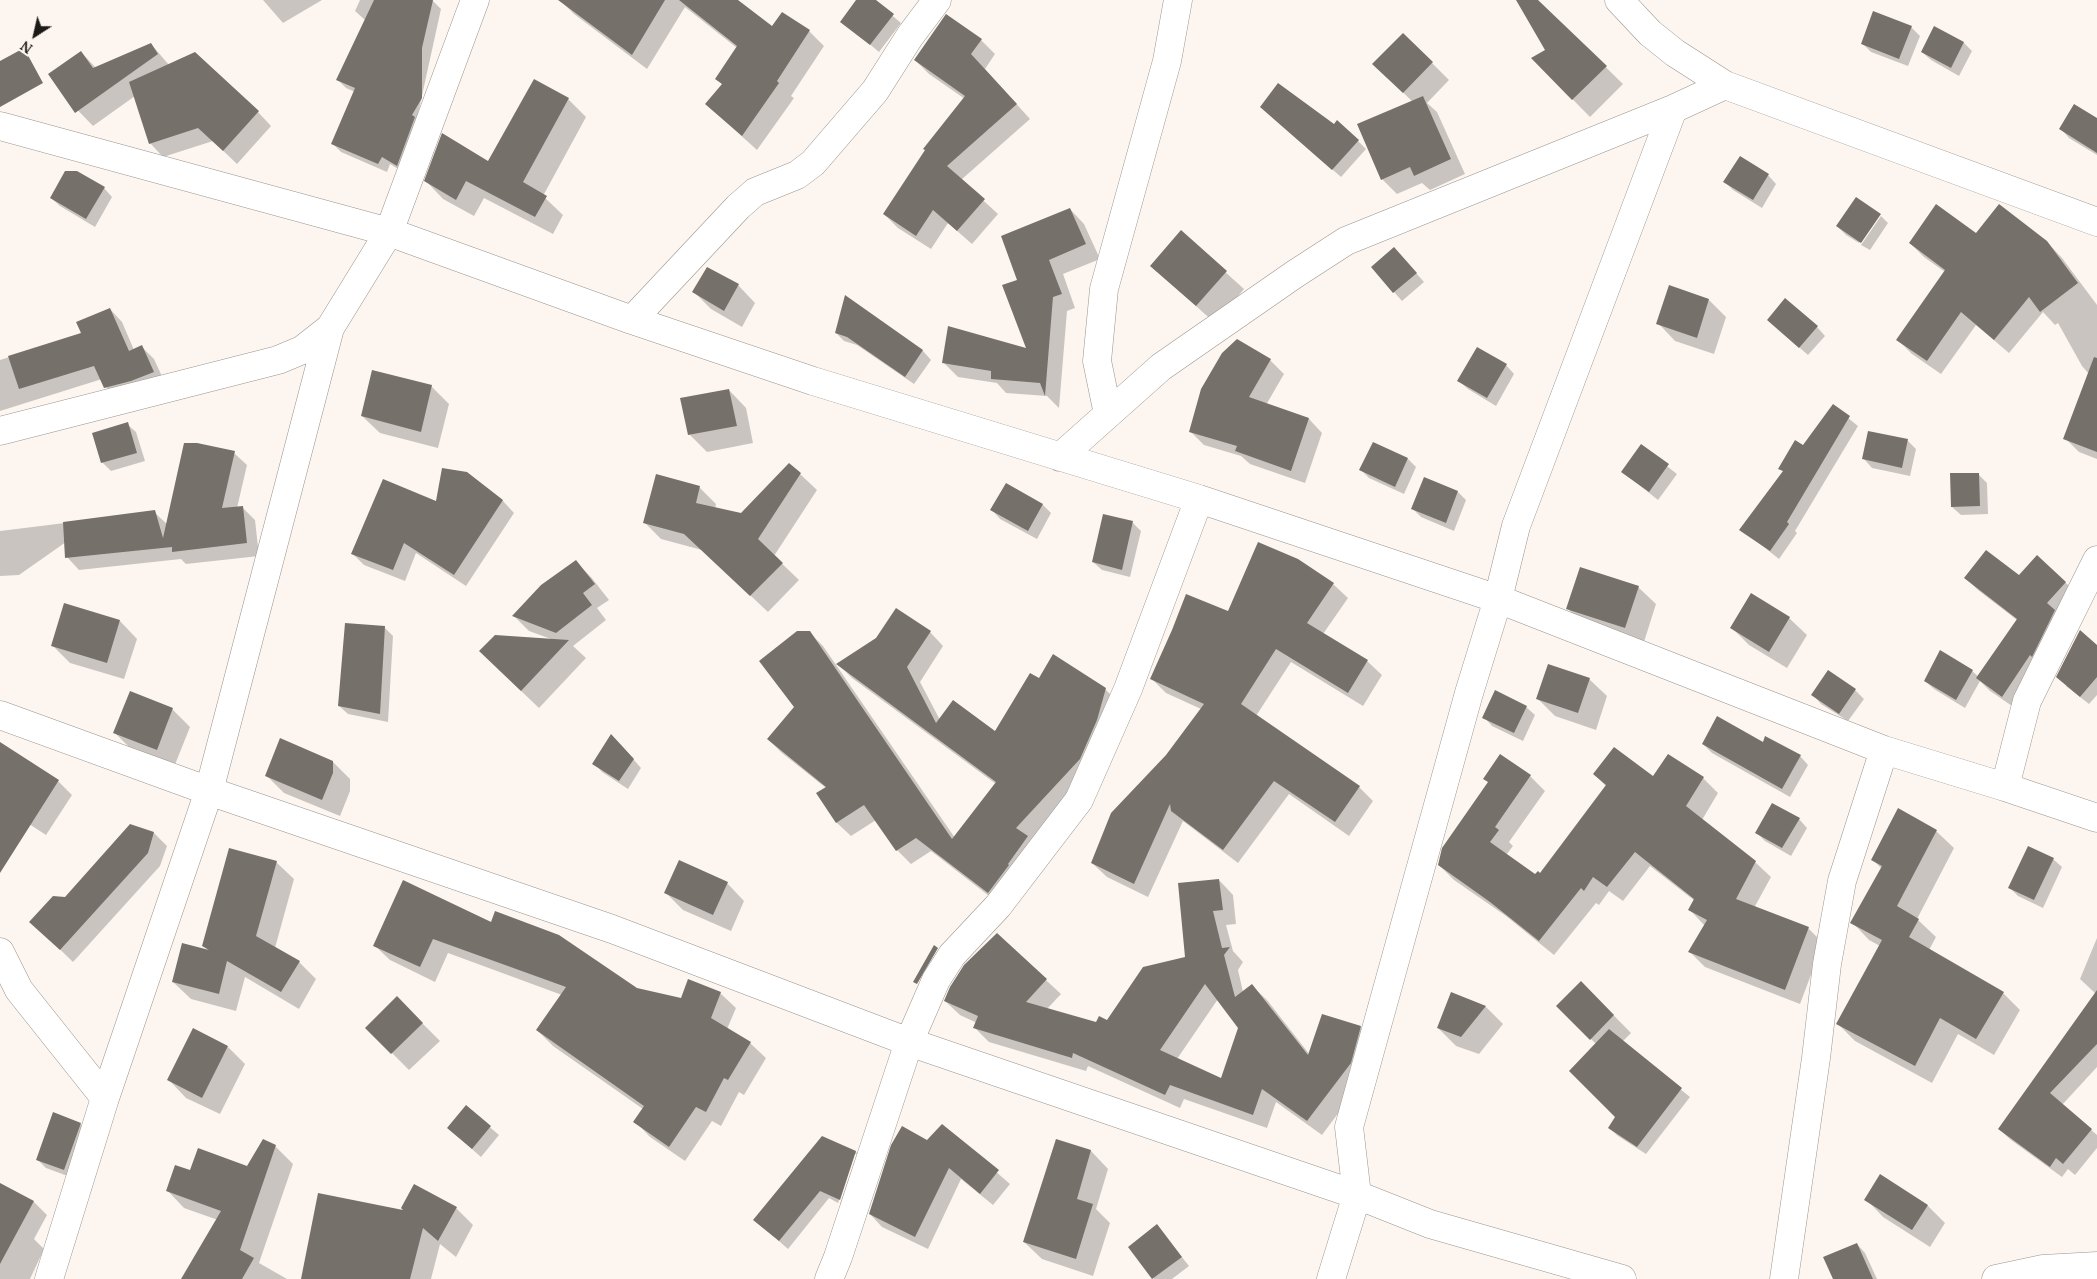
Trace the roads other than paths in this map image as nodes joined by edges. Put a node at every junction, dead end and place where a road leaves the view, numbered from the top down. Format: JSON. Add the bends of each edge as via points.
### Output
{"nodes":[{"id":1,"x":475,"y":0,"type":"edge"},
{"id":2,"x":936,"y":0,"type":"edge"},
{"id":3,"x":1178,"y":0,"type":"edge"},
{"id":4,"x":1619,"y":0,"type":"edge"},
{"id":5,"x":1724,"y":85,"type":"junction"},
{"id":6,"x":1674,"y":109,"type":"junction"},
{"id":7,"x":0,"y":126,"type":"edge"},
{"id":8,"x":2097,"y":222,"type":"edge"},
{"id":9,"x":389,"y":232,"type":"junction"},
{"id":10,"x":632,"y":320,"type":"junction"},
{"id":11,"x":330,"y":328,"type":"junction"},
{"id":12,"x":1108,"y":414,"type":"junction"},
{"id":13,"x":0,"y":431,"type":"edge"},
{"id":14,"x":1060,"y":457,"type":"junction"},
{"id":15,"x":1199,"y":499,"type":"junction"},
{"id":16,"x":2097,"y":560,"type":"edge"},
{"id":17,"x":1498,"y":599,"type":"junction"},
{"id":18,"x":0,"y":715,"type":"edge"},
{"id":19,"x":1884,"y":750,"type":"junction"},
{"id":20,"x":2005,"y":787,"type":"junction"},
{"id":21,"x":209,"y":791,"type":"junction"},
{"id":22,"x":2097,"y":818,"type":"edge"},
{"id":23,"x":0,"y":952,"type":"edge"},
{"id":24,"x":909,"y":1042,"type":"junction"},
{"id":25,"x":105,"y":1098,"type":"junction"},
{"id":26,"x":1357,"y":1195,"type":"junction"},
{"id":27,"x":2097,"y":1266,"type":"edge"},
{"id":28,"x":49,"y":1279,"type":"edge"},
{"id":29,"x":829,"y":1279,"type":"edge"},
{"id":30,"x":1331,"y":1279,"type":"edge"},
{"id":31,"x":1622,"y":1279,"type":"edge"},
{"id":32,"x":1784,"y":1279,"type":"edge"},
{"id":33,"x":1996,"y":1279,"type":"edge"}],
"edges":[{"from":1,"to":9,"type":"street"},
{"from":2,"to":10,"type":"street","via":[[875,91],[814,163],[797,175],[755,192]]},
{"from":3,"to":12,"type":"street","via":[[1167,61],[1104,289],[1097,361]]},
{"from":4,"to":5,"type":"street","via":[[1650,33]]},
{"from":5,"to":6,"type":"street"},
{"from":5,"to":8,"type":"street"},
{"from":6,"to":12,"type":"street","via":[[1346,240],[1161,367]]},
{"from":6,"to":17,"type":"street","via":[[1516,526]]},
{"from":7,"to":9,"type":"street"},
{"from":9,"to":10,"type":"street"},
{"from":9,"to":11,"type":"street"},
{"from":10,"to":14,"type":"street","via":[[813,381]]},
{"from":11,"to":13,"type":"street","via":[[302,350],[278,360]]},
{"from":11,"to":21,"type":"street"},
{"from":12,"to":14,"type":"street"},
{"from":14,"to":15,"type":"street"},
{"from":15,"to":17,"type":"street"},
{"from":15,"to":24,"type":"street","via":[[1128,689],[1079,800],[998,906],[952,955],[936,980]]},
{"from":16,"to":20,"type":"street","via":[[2027,701]]},
{"from":17,"to":19,"type":"street"},
{"from":17,"to":26,"type":"street","via":[[1349,1127]]},
{"from":18,"to":21,"type":"street"},
{"from":19,"to":20,"type":"street"},
{"from":19,"to":32,"type":"street","via":[[1842,881],[1827,964]]},
{"from":20,"to":22,"type":"street"},
{"from":21,"to":24,"type":"street","via":[[612,930]]},
{"from":21,"to":25,"type":"street"},
{"from":23,"to":25,"type":"street","via":[[19,990]]},
{"from":24,"to":26,"type":"street"},
{"from":24,"to":29,"type":"street"},
{"from":25,"to":28,"type":"street"},
{"from":26,"to":30,"type":"street"},
{"from":26,"to":31,"type":"street","via":[[1430,1224]]},
{"from":27,"to":33,"type":"street","via":[[2042,1269]]}]}
